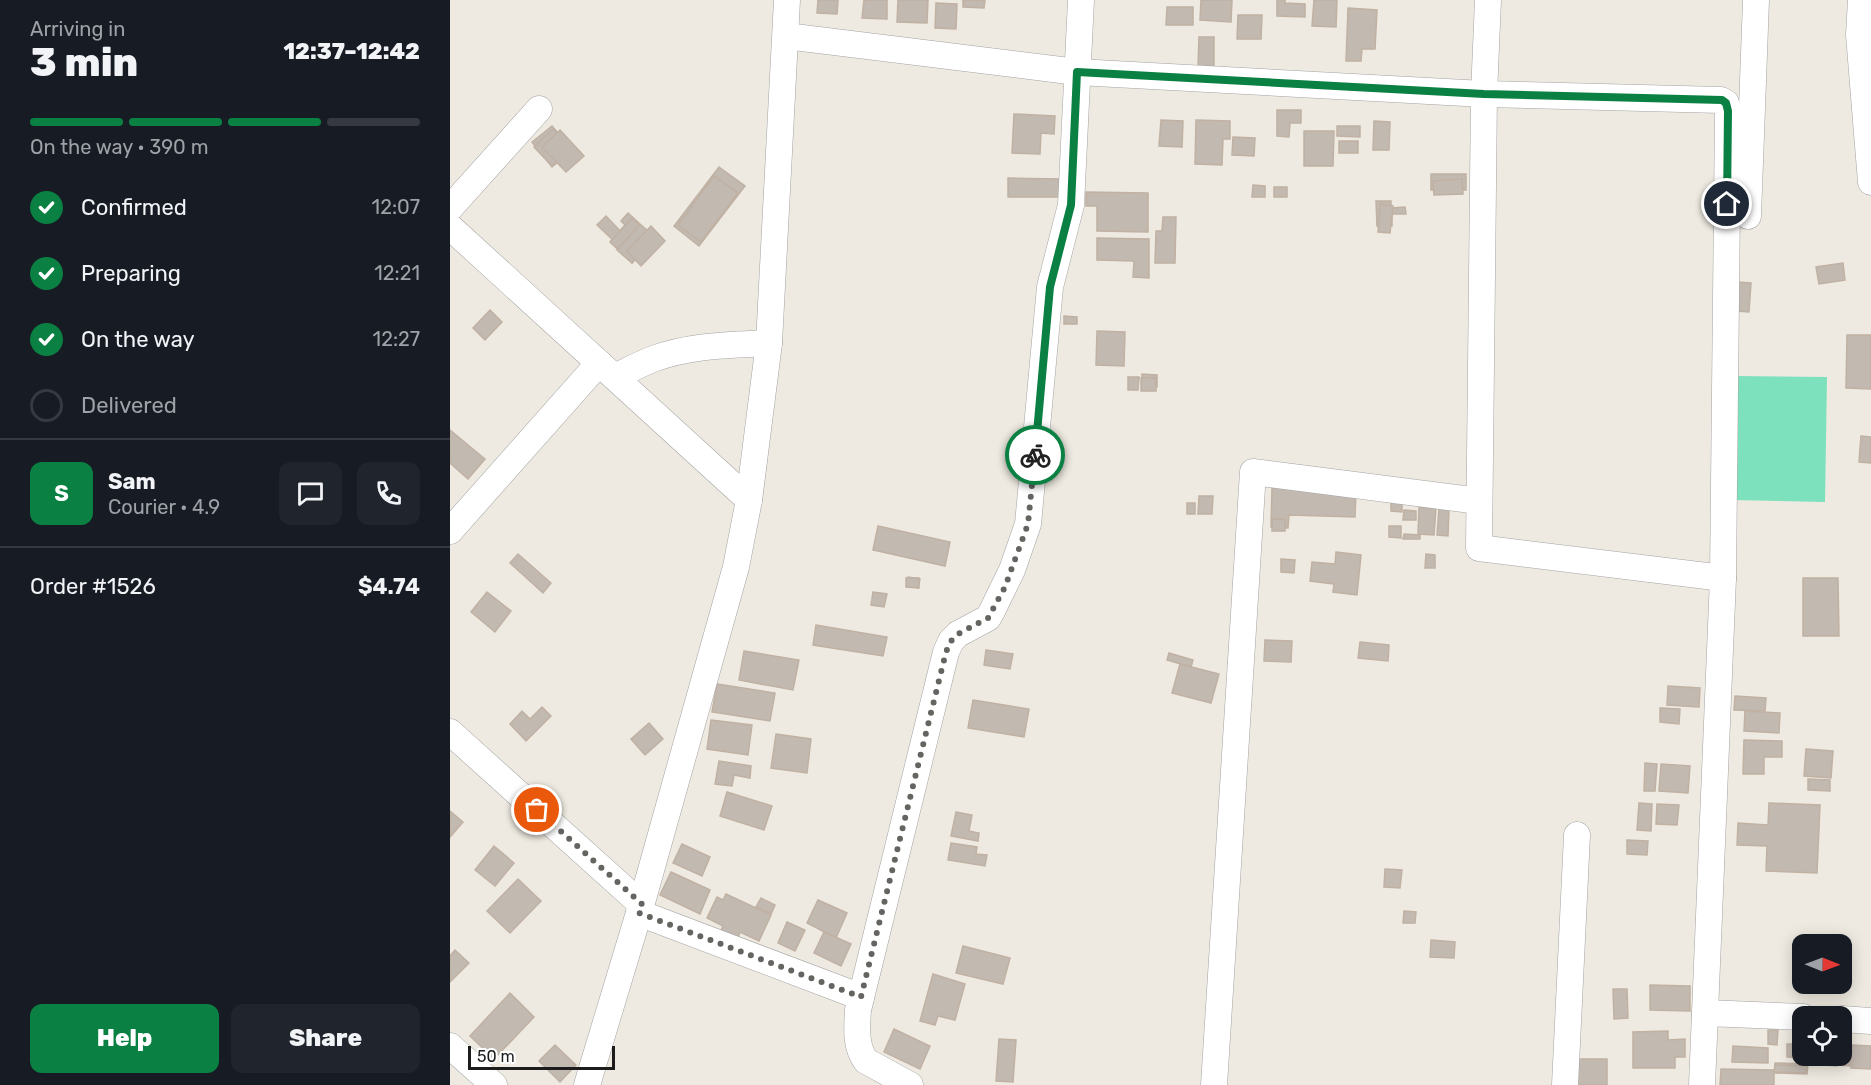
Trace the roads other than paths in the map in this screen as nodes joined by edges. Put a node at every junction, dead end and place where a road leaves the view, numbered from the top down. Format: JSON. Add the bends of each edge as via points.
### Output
{"nodes":[{"id":1,"x":787,"y":0,"type":"edge"},
{"id":2,"x":1081,"y":0,"type":"edge"},
{"id":3,"x":1488,"y":0,"type":"edge"},
{"id":4,"x":1756,"y":0,"type":"edge"},
{"id":5,"x":1861,"y":0,"type":"edge"},
{"id":6,"x":786,"y":36,"type":"junction"},
{"id":7,"x":1077,"y":72,"type":"junction"},
{"id":8,"x":1484,"y":94,"type":"junction"},
{"id":9,"x":539,"y":109,"type":"dead end"},
{"id":10,"x":1871,"y":182,"type":"edge"},
{"id":11,"x":450,"y":208,"type":"edge"},
{"id":12,"x":1748,"y":216,"type":"dead end"},
{"id":13,"x":450,"y":227,"type":"edge"},
{"id":14,"x":769,"y":343,"type":"junction"},
{"id":15,"x":607,"y":370,"type":"junction"},
{"id":16,"x":749,"y":500,"type":"junction"},
{"id":17,"x":1479,"y":501,"type":"junction"},
{"id":18,"x":450,"y":531,"type":"edge"},
{"id":19,"x":1723,"y":578,"type":"junction"},
{"id":20,"x":450,"y":732,"type":"edge"},
{"id":21,"x":1577,"y":835,"type":"dead end"},
{"id":22,"x":640,"y":908,"type":"junction"},
{"id":23,"x":861,"y":997,"type":"junction"},
{"id":24,"x":1705,"y":1012,"type":"junction"},
{"id":25,"x":1792,"y":1016,"type":"edge"},
{"id":26,"x":1852,"y":1019,"type":"edge"},
{"id":27,"x":1871,"y":1020,"type":"edge"},
{"id":28,"x":450,"y":1046,"type":"edge"},
{"id":29,"x":494,"y":1085,"type":"edge"},
{"id":30,"x":587,"y":1085,"type":"edge"},
{"id":31,"x":910,"y":1085,"type":"edge"},
{"id":32,"x":1214,"y":1085,"type":"edge"},
{"id":33,"x":1565,"y":1085,"type":"edge"},
{"id":34,"x":1702,"y":1085,"type":"edge"}],
"edges":[{"from":1,"to":6,"type":"street"},
{"from":2,"to":7,"type":"street"},
{"from":3,"to":8,"type":"street"},
{"from":4,"to":12,"type":"street"},
{"from":5,"to":10,"type":"street","via":[[1859,35]]},
{"from":6,"to":7,"type":"street"},
{"from":6,"to":14,"type":"street"},
{"from":7,"to":8,"type":"street"},
{"from":7,"to":23,"type":"street","via":[[1071,205],[1050,287],[1028,524],[993,611],[988,618],[958,634],[946,652]]},
{"from":8,"to":17,"type":"street"},
{"from":8,"to":19,"type":"street","via":[[1726,103]]},
{"from":9,"to":11,"type":"street"},
{"from":13,"to":15,"type":"street"},
{"from":14,"to":15,"type":"street","via":[[680,351]]},
{"from":14,"to":16,"type":"street"},
{"from":15,"to":16,"type":"street"},
{"from":15,"to":18,"type":"street"},
{"from":16,"to":22,"type":"street","via":[[736,567]]},
{"from":17,"to":19,"type":"street","via":[[1479,548]]},
{"from":17,"to":32,"type":"street","via":[[1253,472]]},
{"from":19,"to":24,"type":"street"},
{"from":20,"to":22,"type":"street"},
{"from":21,"to":33,"type":"street"},
{"from":22,"to":23,"type":"street"},
{"from":22,"to":30,"type":"street"},
{"from":23,"to":31,"type":"street","via":[[857,1026],[862,1056]]},
{"from":24,"to":25,"type":"street"},
{"from":24,"to":34,"type":"street"},
{"from":26,"to":27,"type":"street"},
{"from":28,"to":29,"type":"street"}]}
